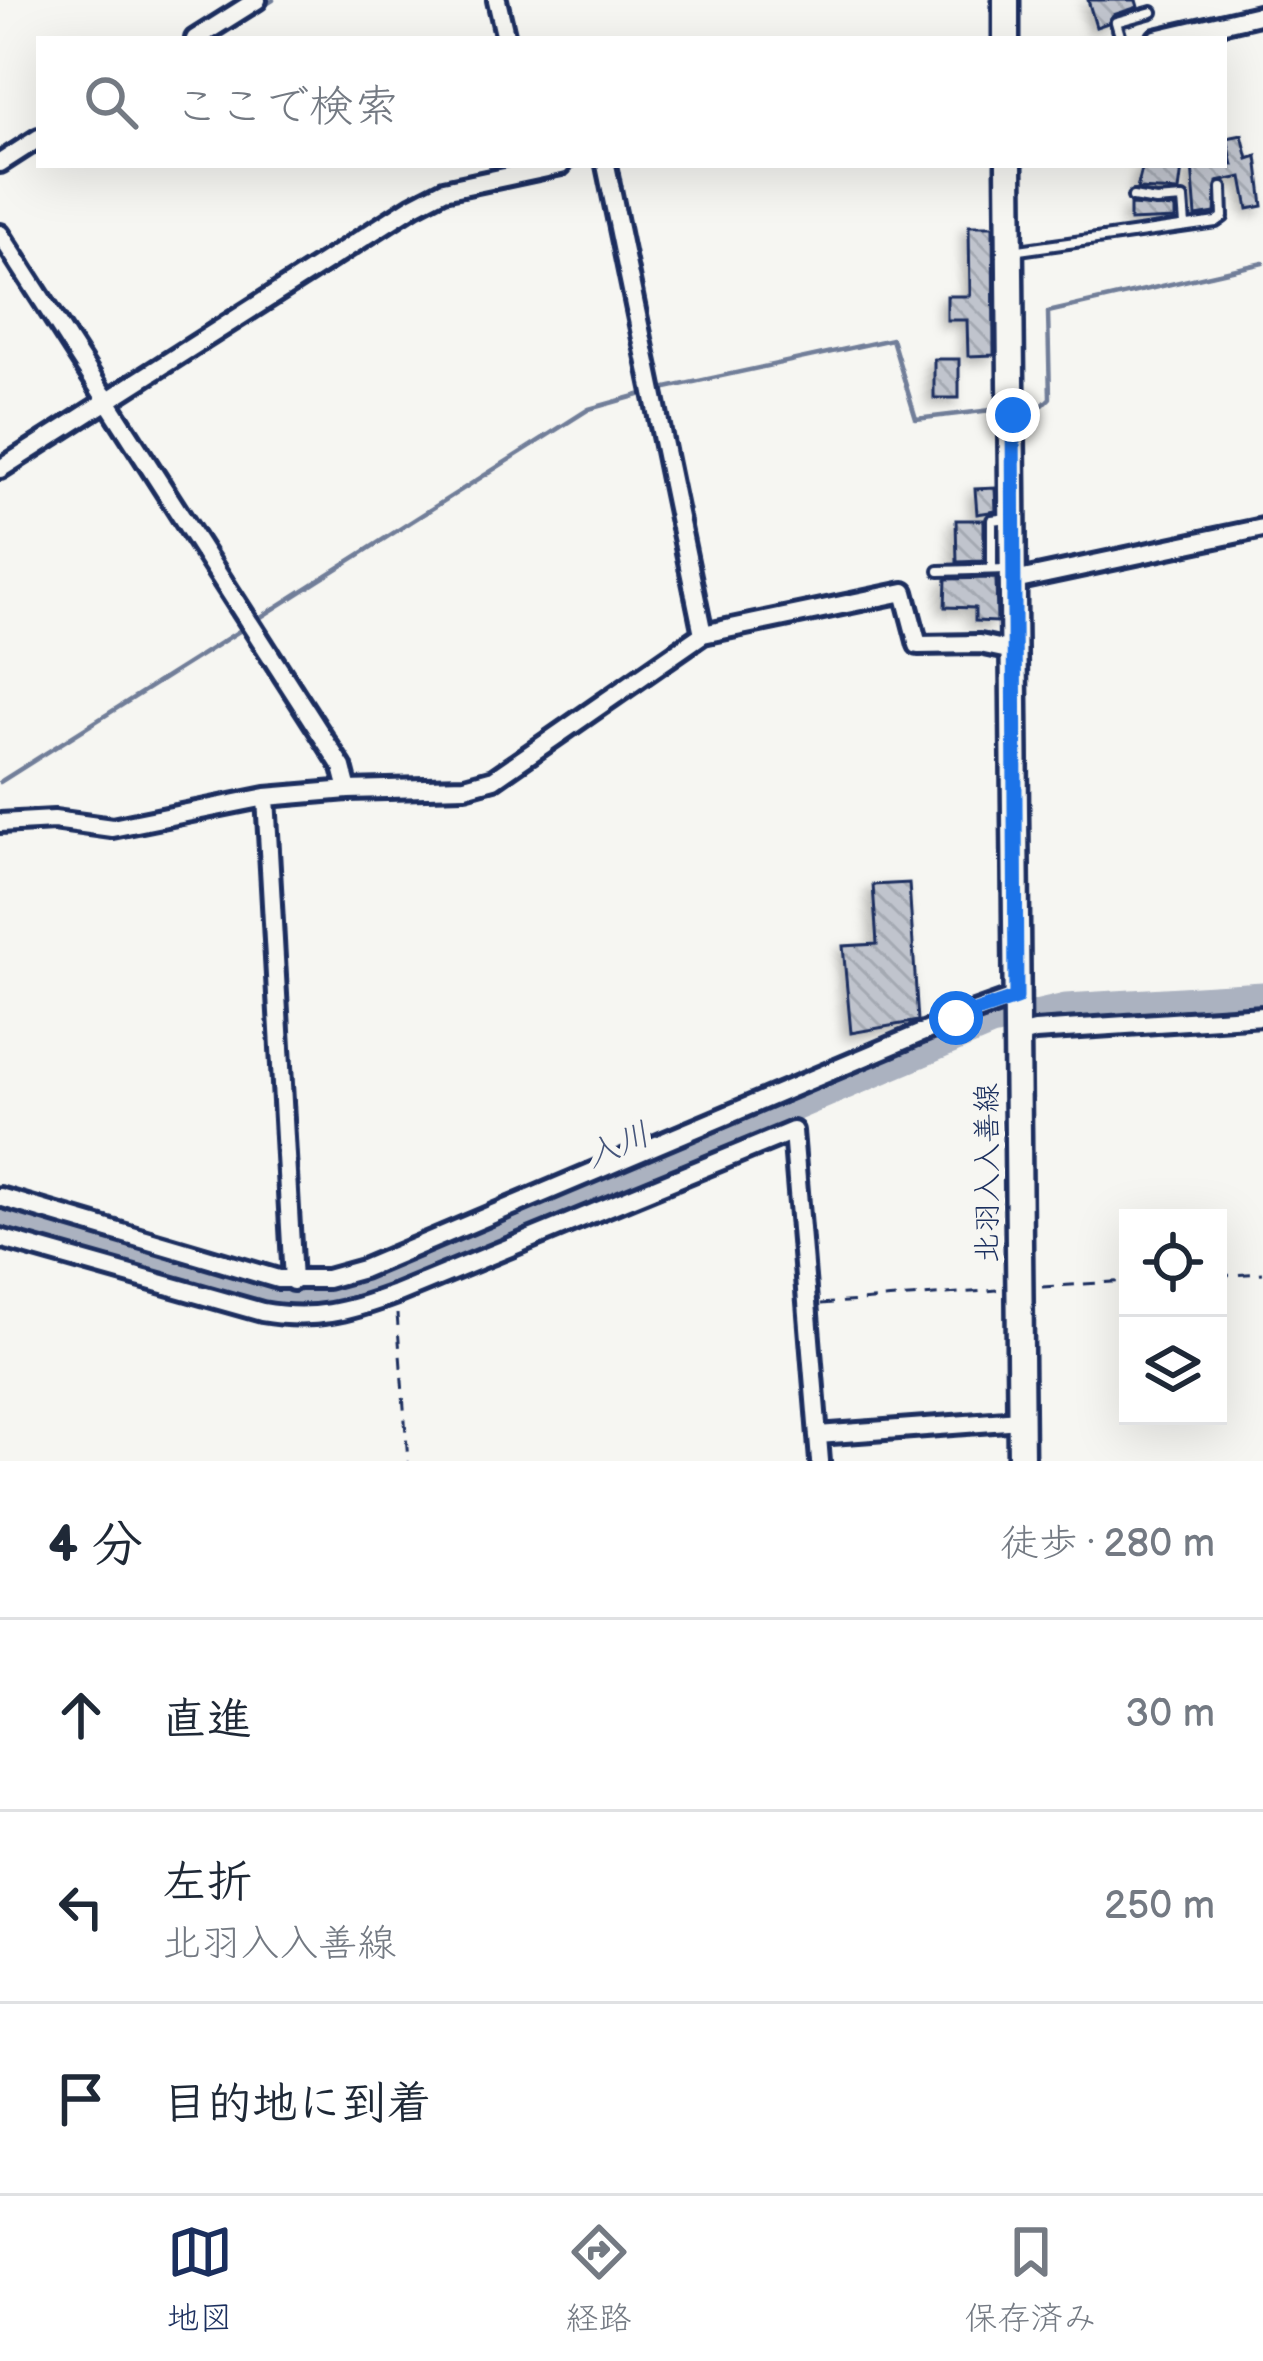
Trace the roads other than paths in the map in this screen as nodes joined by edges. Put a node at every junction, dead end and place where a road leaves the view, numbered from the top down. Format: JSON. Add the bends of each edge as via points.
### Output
{"nodes":[{"id":1,"x":257,"y":0,"type":"edge"},
{"id":2,"x":497,"y":0,"type":"edge"},
{"id":3,"x":1006,"y":0,"type":"edge"},
{"id":4,"x":1152,"y":11,"type":"dead end"},
{"id":5,"x":1263,"y":14,"type":"edge"},
{"id":6,"x":201,"y":36,"type":"edge"},
{"id":7,"x":505,"y":36,"type":"edge"},
{"id":8,"x":1006,"y":36,"type":"edge"},
{"id":9,"x":1120,"y":36,"type":"edge"},
{"id":10,"x":1169,"y":36,"type":"edge"},
{"id":11,"x":36,"y":140,"type":"edge"},
{"id":12,"x":0,"y":163,"type":"edge"},
{"id":13,"x":530,"y":168,"type":"edge"},
{"id":14,"x":607,"y":168,"type":"edge"},
{"id":15,"x":1009,"y":168,"type":"edge"},
{"id":16,"x":1222,"y":188,"type":"dead end"},
{"id":17,"x":1132,"y":197,"type":"dead end"},
{"id":18,"x":1186,"y":225,"type":"junction"},
{"id":19,"x":0,"y":234,"type":"edge"},
{"id":20,"x":1011,"y":251,"type":"junction"},
{"id":21,"x":106,"y":402,"type":"junction"},
{"id":22,"x":0,"y":469,"type":"edge"},
{"id":23,"x":1263,"y":528,"type":"edge"},
{"id":24,"x":939,"y":571,"type":"dead end"},
{"id":25,"x":1007,"y":573,"type":"junction"},
{"id":26,"x":704,"y":634,"type":"junction"},
{"id":27,"x":1013,"y":651,"type":"junction"},
{"id":28,"x":347,"y":790,"type":"junction"},
{"id":29,"x":266,"y":797,"type":"junction"},
{"id":30,"x":0,"y":824,"type":"edge"},
{"id":31,"x":1017,"y":1000,"type":"junction"},
{"id":32,"x":1263,"y":1016,"type":"edge"},
{"id":33,"x":1016,"y":1033,"type":"junction"},
{"id":34,"x":0,"y":1197,"type":"edge"},
{"id":35,"x":0,"y":1238,"type":"edge"},
{"id":36,"x":293,"y":1281,"type":"junction"},
{"id":37,"x":1020,"y":1420,"type":"junction"},
{"id":38,"x":818,"y":1435,"type":"junction"},
{"id":39,"x":820,"y":1461,"type":"edge"},
{"id":40,"x":1021,"y":1461,"type":"edge"}],
"edges":[{"from":1,"to":6,"type":"street"},
{"from":2,"to":7,"type":"street"},
{"from":3,"to":8,"type":"main road"},
{"from":4,"to":9,"type":"lane","via":[[1116,22]]},
{"from":5,"to":10,"type":"street"},
{"from":11,"to":12,"type":"street"},
{"from":13,"to":21,"type":"street","via":[[413,206]]},
{"from":14,"to":26,"type":"street"},
{"from":15,"to":20,"type":"main road","name":"北羽入入善線"},
{"from":16,"to":18,"type":"lane","via":[[1223,217]]},
{"from":17,"to":18,"type":"lane","via":[[1183,199]]},
{"from":18,"to":20,"type":"lane"},
{"from":19,"to":21,"type":"street"},
{"from":20,"to":25,"type":"main road","name":"北羽入入善線","via":[[1014,517]]},
{"from":21,"to":22,"type":"street"},
{"from":21,"to":28,"type":"street","via":[[342,767]]},
{"from":23,"to":25,"type":"street"},
{"from":24,"to":25,"type":"lane"},
{"from":25,"to":27,"type":"main road","name":"北羽入入善線"},
{"from":26,"to":27,"type":"street","via":[[904,592],[918,645]]},
{"from":26,"to":28,"type":"street","via":[[494,779],[465,788]]},
{"from":27,"to":31,"type":"main road","name":"北羽入入善線"},
{"from":28,"to":29,"type":"street"},
{"from":29,"to":30,"type":"street","via":[[112,828]]},
{"from":29,"to":36,"type":"street"},
{"from":31,"to":33,"type":"main road","name":"北羽入入善線"},
{"from":31,"to":36,"type":"street","via":[[956,1018],[363,1269]]},
{"from":32,"to":33,"type":"street"},
{"from":33,"to":37,"type":"main road","name":"北羽入入善線"},
{"from":34,"to":36,"type":"street"},
{"from":35,"to":38,"type":"street","via":[[299,1318],[396,1294],[793,1131]]},
{"from":37,"to":38,"type":"street"},
{"from":37,"to":40,"type":"main road","name":"北羽入入善線"},
{"from":38,"to":39,"type":"street"}]}
